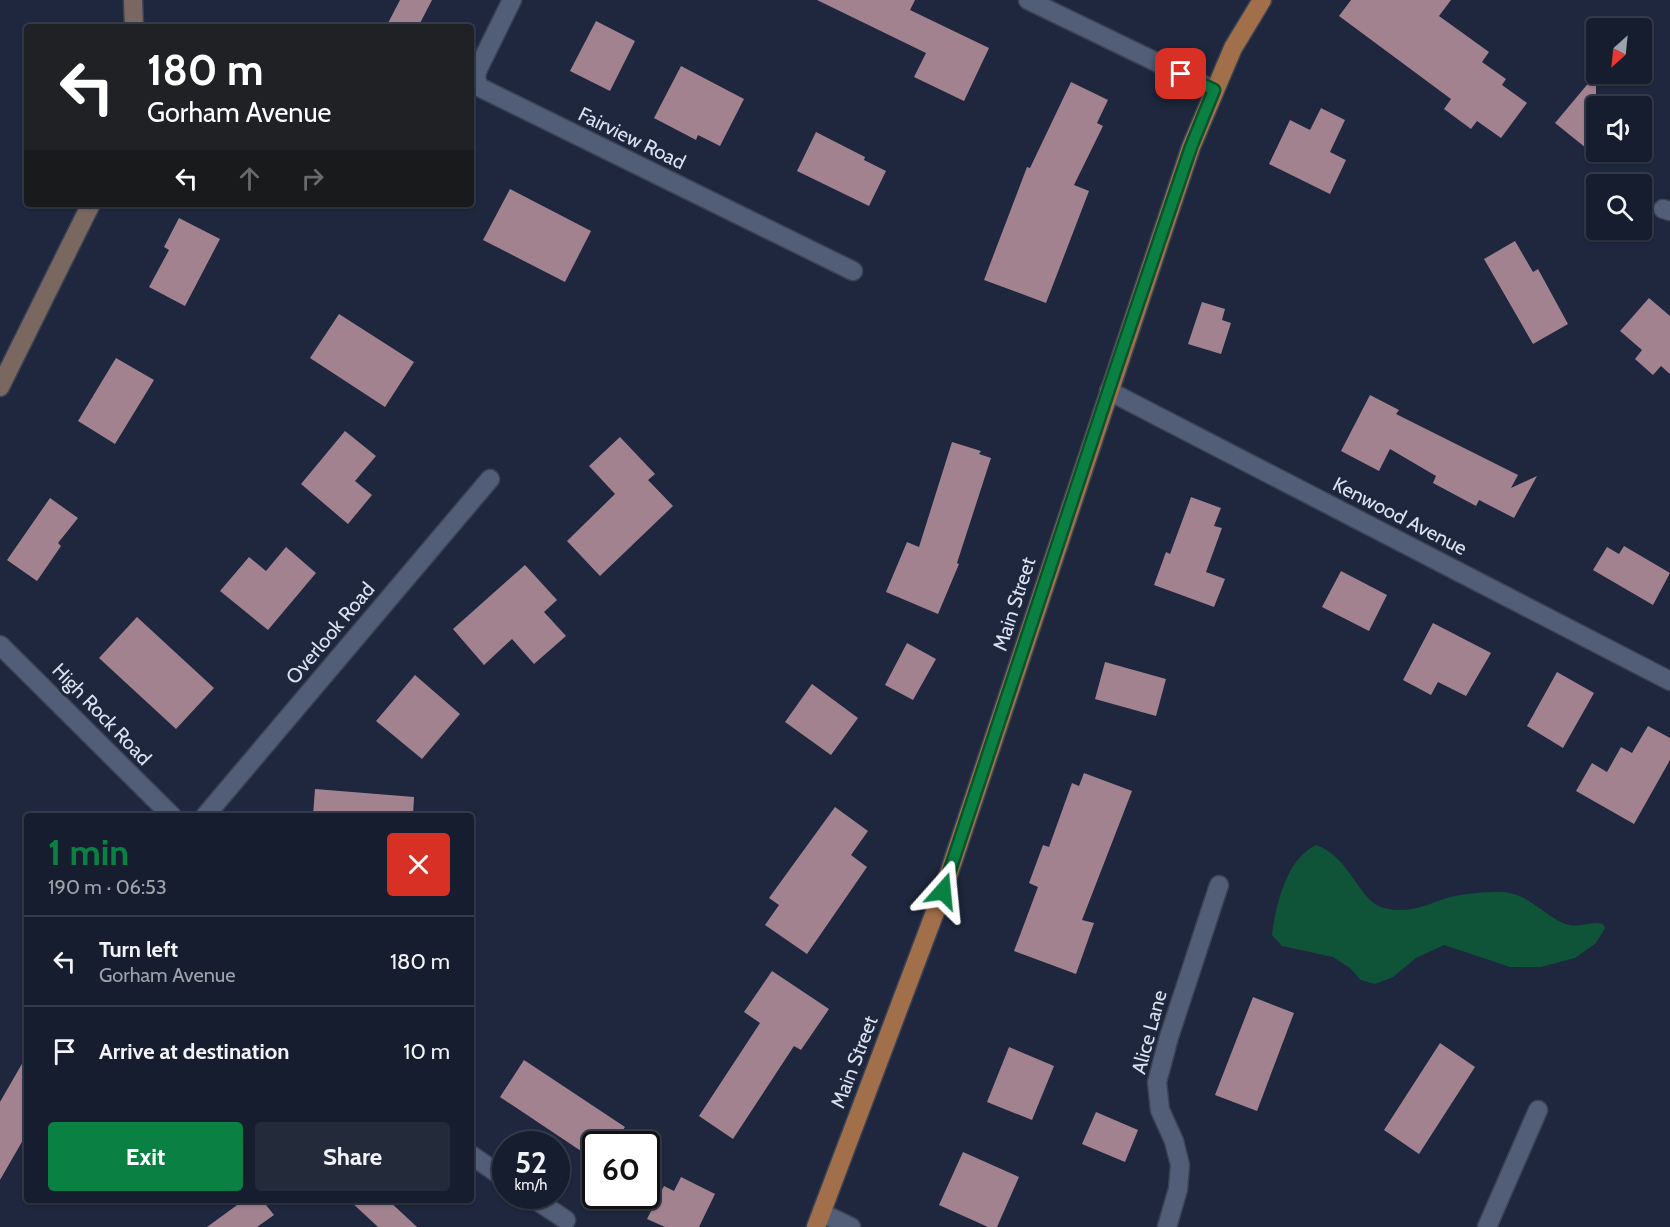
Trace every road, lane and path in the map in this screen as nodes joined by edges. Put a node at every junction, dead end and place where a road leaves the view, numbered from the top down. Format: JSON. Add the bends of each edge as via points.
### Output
{"nodes":[{"id":1,"x":133,"y":0,"type":"edge"},
{"id":2,"x":512,"y":0,"type":"edge"},
{"id":3,"x":1028,"y":0,"type":"edge"},
{"id":4,"x":1262,"y":0,"type":"edge"},
{"id":5,"x":134,"y":24,"type":"edge"},
{"id":6,"x":1214,"y":90,"type":"junction"},
{"id":7,"x":90,"y":207,"type":"edge"},
{"id":8,"x":853,"y":272,"type":"dead end"},
{"id":9,"x":0,"y":387,"type":"edge"},
{"id":10,"x":1109,"y":391,"type":"junction"},
{"id":11,"x":490,"y":479,"type":"dead end"},
{"id":12,"x":0,"y":645,"type":"edge"},
{"id":13,"x":1670,"y":681,"type":"edge"},
{"id":14,"x":169,"y":813,"type":"edge"},
{"id":15,"x":209,"y":813,"type":"edge"},
{"id":16,"x":1219,"y":885,"type":"dead end"},
{"id":17,"x":1538,"y":1110,"type":"dead end"},
{"id":18,"x":474,"y":1157,"type":"edge"},
{"id":19,"x":492,"y":1169,"type":"edge"},
{"id":20,"x":550,"y":1209,"type":"edge"},
{"id":21,"x":566,"y":1220,"type":"dead end"},
{"id":22,"x":819,"y":1220,"type":"edge"},
{"id":23,"x":851,"y":1227,"type":"edge"},
{"id":24,"x":1167,"y":1227,"type":"edge"},
{"id":25,"x":1487,"y":1227,"type":"edge"}],
"edges":[{"from":1,"to":5,"type":"street"},
{"from":2,"to":8,"type":"street","name":"Fairview Road","via":[[477,71],[479,87]]},
{"from":3,"to":6,"type":"street"},
{"from":4,"to":6,"type":"main road","name":"Main Street"},
{"from":6,"to":10,"type":"main road","name":"Main Street"},
{"from":7,"to":9,"type":"street"},
{"from":10,"to":13,"type":"street","name":"Kenwood Avenue"},
{"from":10,"to":22,"type":"main road","name":"Main Street","via":[[943,891]]},
{"from":11,"to":15,"type":"street","name":"Overlook Road"},
{"from":12,"to":14,"type":"street","name":"High Rock Road"},
{"from":16,"to":24,"type":"street","name":"Alice Lane","via":[[1157,1082],[1160,1110],[1180,1165]]},
{"from":17,"to":25,"type":"street"},
{"from":18,"to":19,"type":"street"},
{"from":20,"to":21,"type":"street"},
{"from":22,"to":23,"type":"street"}]}
